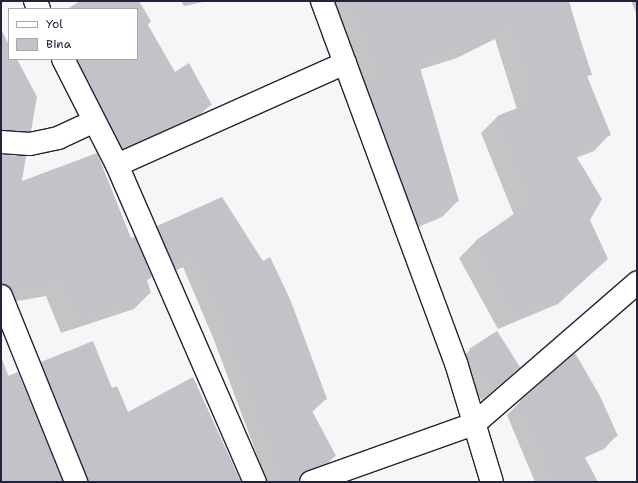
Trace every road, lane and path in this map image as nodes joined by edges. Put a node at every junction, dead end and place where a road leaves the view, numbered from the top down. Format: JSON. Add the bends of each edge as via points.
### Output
{"nodes":[{"id":1,"x":322,"y":1,"type":"edge"},
{"id":2,"x":63,"y":60,"type":"edge"},
{"id":3,"x":345,"y":63,"type":"junction"},
{"id":4,"x":93,"y":122,"type":"junction"},
{"id":5,"x":1,"y":142,"type":"edge"},
{"id":6,"x":117,"y":165,"type":"junction"},
{"id":7,"x":637,"y":283,"type":"edge"},
{"id":8,"x":1,"y":296,"type":"edge"},
{"id":9,"x":474,"y":424,"type":"junction"},
{"id":10,"x":76,"y":482,"type":"edge"},
{"id":11,"x":255,"y":482,"type":"edge"},
{"id":12,"x":311,"y":482,"type":"edge"},
{"id":13,"x":492,"y":482,"type":"edge"}],
"edges":[{"from":1,"to":3,"type":"street"},
{"from":2,"to":4,"type":"street"},
{"from":3,"to":6,"type":"street"},
{"from":3,"to":9,"type":"street","via":[[456,363]]},
{"from":4,"to":5,"type":"street","via":[[58,138],[30,144]]},
{"from":4,"to":6,"type":"street"},
{"from":6,"to":11,"type":"street"},
{"from":7,"to":9,"type":"street"},
{"from":8,"to":10,"type":"street"},
{"from":9,"to":12,"type":"street"},
{"from":9,"to":13,"type":"street"}]}
